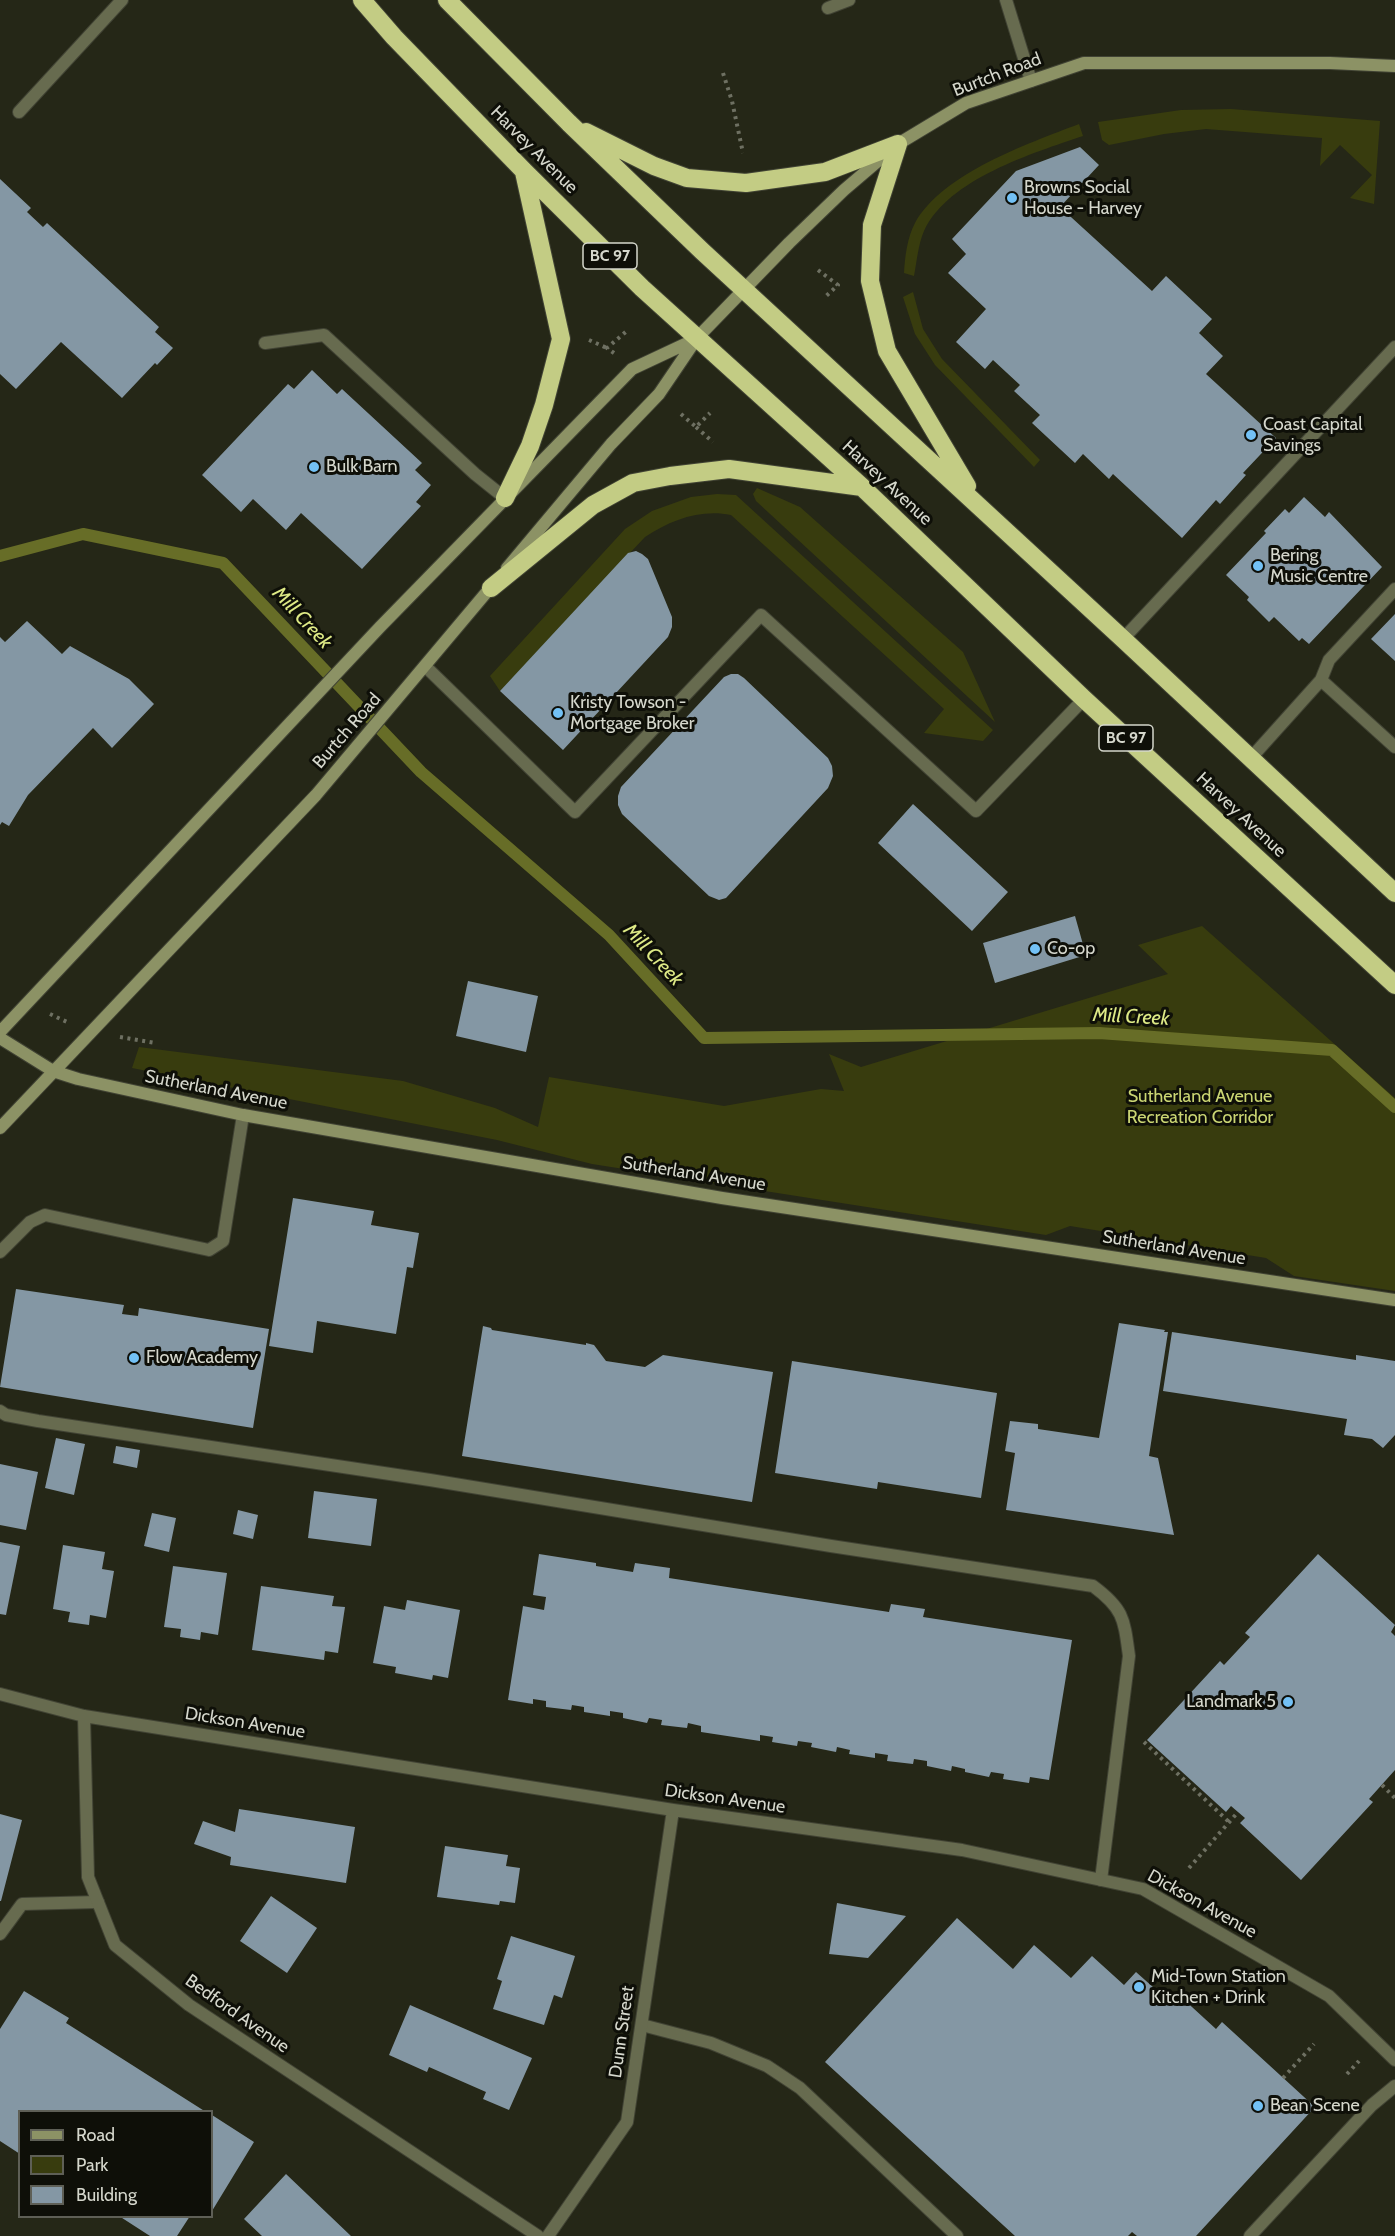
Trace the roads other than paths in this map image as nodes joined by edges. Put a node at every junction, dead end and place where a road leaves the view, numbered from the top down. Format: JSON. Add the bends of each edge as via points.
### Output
{"nodes":[{"id":1,"x":122,"y":0,"type":"edge"},
{"id":2,"x":362,"y":0,"type":"edge"},
{"id":3,"x":447,"y":0,"type":"edge"},
{"id":4,"x":849,"y":0,"type":"edge"},
{"id":5,"x":1006,"y":0,"type":"edge"},
{"id":6,"x":828,"y":8,"type":"dead end"},
{"id":7,"x":1395,"y":66,"type":"edge"},
{"id":8,"x":1031,"y":81,"type":"junction"},
{"id":9,"x":19,"y":112,"type":"dead end"},
{"id":10,"x":569,"y":123,"type":"junction"},
{"id":11,"x":898,"y":144,"type":"junction"},
{"id":12,"x":524,"y":171,"type":"junction"},
{"id":13,"x":744,"y":289,"type":"junction"},
{"id":14,"x":697,"y":338,"type":"junction"},
{"id":15,"x":265,"y":343,"type":"dead end"},
{"id":16,"x":1395,"y":347,"type":"edge"},
{"id":17,"x":862,"y":487,"type":"junction"},
{"id":18,"x":505,"y":498,"type":"junction"},
{"id":19,"x":977,"y":503,"type":"junction"},
{"id":20,"x":490,"y":588,"type":"junction"},
{"id":21,"x":1395,"y":589,"type":"edge"},
{"id":22,"x":1123,"y":639,"type":"junction"},
{"id":23,"x":426,"y":667,"type":"junction"},
{"id":24,"x":1320,"y":680,"type":"junction"},
{"id":25,"x":1084,"y":699,"type":"junction"},
{"id":26,"x":1395,"y":747,"type":"edge"},
{"id":27,"x":1250,"y":759,"type":"junction"},
{"id":28,"x":1395,"y":893,"type":"edge"},
{"id":29,"x":1395,"y":985,"type":"edge"},
{"id":30,"x":0,"y":1032,"type":"edge"},
{"id":31,"x":0,"y":1038,"type":"edge"},
{"id":32,"x":53,"y":1071,"type":"junction"},
{"id":33,"x":243,"y":1115,"type":"junction"},
{"id":34,"x":0,"y":1128,"type":"edge"},
{"id":35,"x":0,"y":1252,"type":"edge"},
{"id":36,"x":1395,"y":1300,"type":"edge"},
{"id":37,"x":0,"y":1411,"type":"edge"},
{"id":38,"x":0,"y":1694,"type":"edge"},
{"id":39,"x":84,"y":1716,"type":"junction"},
{"id":40,"x":673,"y":1810,"type":"junction"},
{"id":41,"x":1101,"y":1880,"type":"junction"},
{"id":42,"x":98,"y":1902,"type":"junction"},
{"id":43,"x":0,"y":1934,"type":"edge"},
{"id":44,"x":642,"y":2025,"type":"junction"},
{"id":45,"x":1395,"y":2060,"type":"edge"},
{"id":46,"x":1395,"y":2086,"type":"edge"},
{"id":47,"x":538,"y":2236,"type":"edge"},
{"id":48,"x":548,"y":2236,"type":"edge"},
{"id":49,"x":957,"y":2236,"type":"edge"},
{"id":50,"x":1251,"y":2236,"type":"edge"}],
"edges":[{"from":1,"to":9,"type":"street"},
{"from":2,"to":12,"type":"highway","name":"Harvey Avenue","number":"BC 97"},
{"from":3,"to":10,"type":"highway"},
{"from":4,"to":6,"type":"street"},
{"from":5,"to":8,"type":"street"},
{"from":7,"to":8,"type":"main road","name":"Burtch Road","via":[[1084,63]]},
{"from":8,"to":11,"type":"main road","name":"Burtch Road","via":[[966,103]]},
{"from":10,"to":11,"type":"highway","via":[[654,166],[687,178],[746,183],[825,172]]},
{"from":10,"to":13,"type":"highway"},
{"from":11,"to":13,"type":"main road","name":"Burtch Road","via":[[844,190]]},
{"from":11,"to":19,"type":"highway","via":[[872,225],[870,281],[887,351]]},
{"from":12,"to":14,"type":"highway","name":"Harvey Avenue","number":"BC 97"},
{"from":12,"to":18,"type":"highway","via":[[561,339],[530,446]]},
{"from":13,"to":14,"type":"main road","name":"Burtch Road"},
{"from":13,"to":19,"type":"highway"},
{"from":14,"to":17,"type":"highway","name":"Harvey Avenue","number":"BC 97"},
{"from":14,"to":18,"type":"main road","name":"Burtch Road","via":[[632,369]]},
{"from":14,"to":20,"type":"main road","name":"Burtch Road","via":[[659,394],[611,444]]},
{"from":15,"to":18,"type":"street","via":[[324,335]]},
{"from":16,"to":22,"type":"street"},
{"from":17,"to":20,"type":"highway","via":[[729,469],[633,483],[593,504]]},
{"from":17,"to":25,"type":"highway","name":"Harvey Avenue","number":"BC 97"},
{"from":18,"to":30,"type":"main road","name":"Burtch Road"},
{"from":19,"to":22,"type":"highway"},
{"from":20,"to":23,"type":"main road","name":"Burtch Road"},
{"from":21,"to":24,"type":"street","via":[[1329,660]]},
{"from":22,"to":27,"type":"highway"},
{"from":23,"to":25,"type":"street","via":[[575,812],[761,615],[976,811]]},
{"from":23,"to":32,"type":"main road","name":"Burtch Road","via":[[316,795]]},
{"from":24,"to":26,"type":"street"},
{"from":24,"to":27,"type":"street"},
{"from":25,"to":29,"type":"highway","name":"Harvey Avenue","number":"BC 97"},
{"from":27,"to":28,"type":"highway"},
{"from":31,"to":32,"type":"main road","name":"Sutherland Avenue"},
{"from":32,"to":33,"type":"main road","name":"Sutherland Avenue","via":[[121,1090]]},
{"from":32,"to":34,"type":"main road","name":"Burtch Road"},
{"from":33,"to":35,"type":"street","via":[[223,1241],[209,1250],[45,1215],[30,1222]]},
{"from":33,"to":36,"type":"main road","name":"Sutherland Avenue","via":[[722,1198]]},
{"from":37,"to":41,"type":"street","via":[[38,1421],[1093,1586],[1108,1597],[1125,1620],[1129,1656]]},
{"from":38,"to":39,"type":"street","name":"Dickson Avenue"},
{"from":39,"to":40,"type":"street","name":"Dickson Avenue"},
{"from":39,"to":42,"type":"street","name":"Bedford Avenue","via":[[88,1877]]},
{"from":40,"to":41,"type":"street","name":"Dickson Avenue","via":[[962,1850]]},
{"from":40,"to":44,"type":"street","name":"Dunn Street"},
{"from":41,"to":45,"type":"street","name":"Dickson Avenue","via":[[1143,1889],[1329,1996]]},
{"from":42,"to":43,"type":"street","via":[[22,1904]]},
{"from":42,"to":47,"type":"street","name":"Bedford Avenue","via":[[115,1945],[189,2005]]},
{"from":44,"to":48,"type":"street","name":"Dunn Street","via":[[627,2122]]},
{"from":44,"to":49,"type":"street","via":[[711,2043],[767,2066],[800,2088]]},
{"from":46,"to":50,"type":"street","via":[[1371,2105]]}]}
